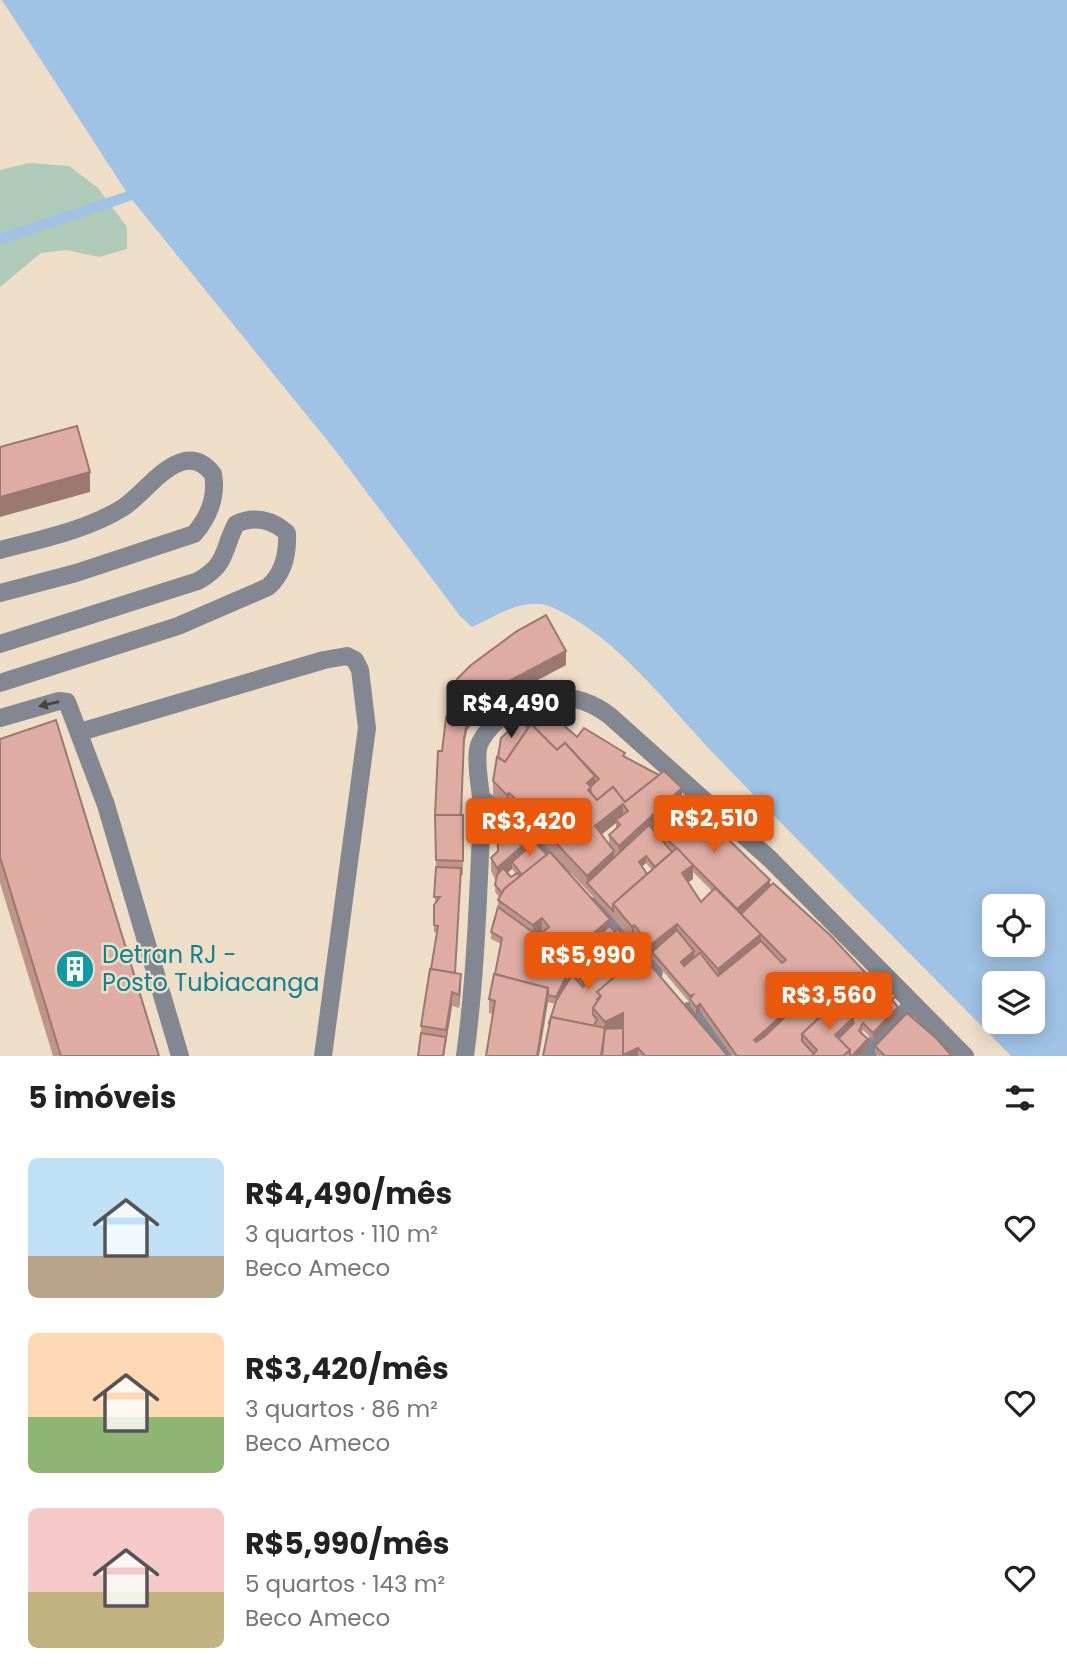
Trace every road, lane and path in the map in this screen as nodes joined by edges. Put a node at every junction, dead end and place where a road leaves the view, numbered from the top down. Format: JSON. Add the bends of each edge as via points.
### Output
{"nodes":[{"id":1,"x":0,"y":550,"type":"edge"},
{"id":2,"x":0,"y":593,"type":"edge"},
{"id":3,"x":0,"y":644,"type":"edge"},
{"id":4,"x":0,"y":683,"type":"edge"},
{"id":5,"x":0,"y":718,"type":"edge"},
{"id":6,"x":79,"y":732,"type":"junction"},
{"id":7,"x":482,"y":799,"type":"junction"},
{"id":8,"x":913,"y":1004,"type":"junction"},
{"id":9,"x":180,"y":1056,"type":"edge"},
{"id":10,"x":323,"y":1056,"type":"edge"},
{"id":11,"x":465,"y":1056,"type":"edge"},
{"id":12,"x":727,"y":1056,"type":"edge"},
{"id":13,"x":864,"y":1056,"type":"edge"},
{"id":14,"x":965,"y":1056,"type":"edge"}],
"edges":[{"from":1,"to":2,"type":"street","via":[[94,522],[123,507],[187,460],[198,461],[213,474],[215,494],[194,534]]},
{"from":3,"to":4,"type":"street","via":[[198,581],[222,563],[236,524],[247,518],[279,525],[287,533],[285,561],[268,587],[178,626]]},
{"from":6,"to":5,"type":"street","one_way":true,"via":[[67,702]]},
{"from":6,"to":9,"type":"street","via":[[110,817]]},
{"from":6,"to":10,"type":"street","via":[[324,660],[347,656],[355,660],[367,729]]},
{"from":7,"to":8,"type":"street","via":[[478,748],[492,725],[511,708],[541,696],[593,703],[770,859]]},
{"from":7,"to":11,"type":"street","via":[[473,994]]},
{"from":7,"to":12,"type":"street","via":[[508,816],[579,888]]},
{"from":8,"to":13,"type":"street"},
{"from":8,"to":14,"type":"street"}]}
